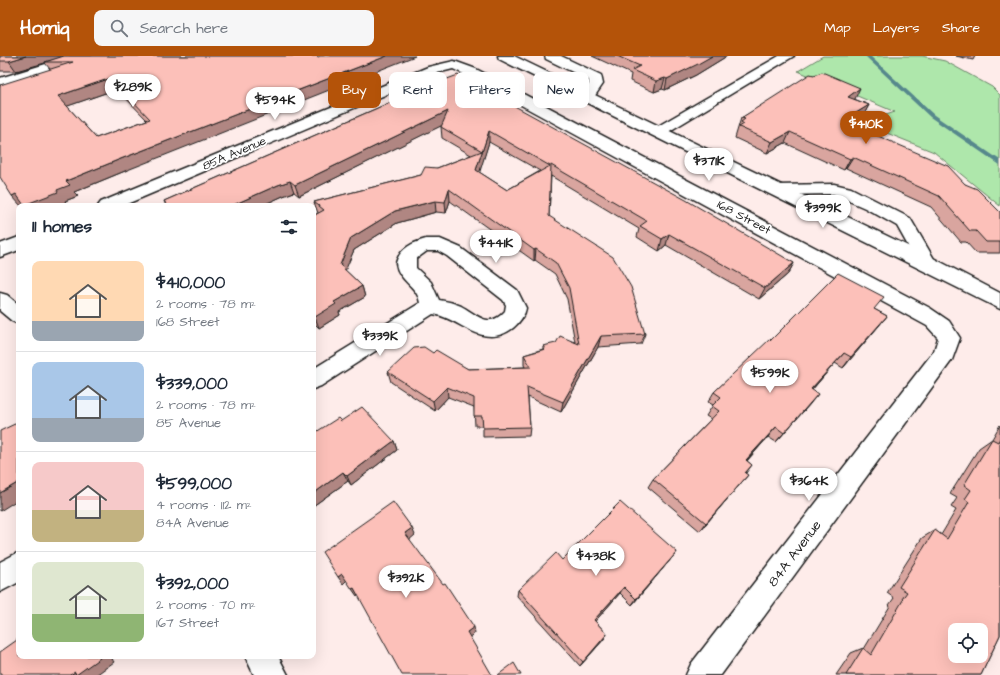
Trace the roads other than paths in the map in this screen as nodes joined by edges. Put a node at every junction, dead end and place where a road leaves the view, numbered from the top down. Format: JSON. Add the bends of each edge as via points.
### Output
{"nodes":[{"id":1,"x":85,"y":56,"type":"edge"},
{"id":2,"x":504,"y":56,"type":"edge"},
{"id":3,"x":551,"y":56,"type":"edge"},
{"id":4,"x":781,"y":57,"type":"edge"},
{"id":5,"x":451,"y":65,"type":"joint"},
{"id":6,"x":537,"y":72,"type":"edge"},
{"id":7,"x":584,"y":72,"type":"edge"},
{"id":8,"x":589,"y":75,"type":"edge"},
{"id":9,"x":0,"y":82,"type":"edge"},
{"id":10,"x":589,"y":95,"type":"edge"},
{"id":11,"x":589,"y":98,"type":"edge"},
{"id":12,"x":658,"y":132,"type":"junction"},
{"id":13,"x":777,"y":190,"type":"junction"},
{"id":14,"x":114,"y":203,"type":"edge"},
{"id":15,"x":16,"y":244,"type":"edge"},
{"id":16,"x":0,"y":251,"type":"edge"},
{"id":17,"x":928,"y":264,"type":"junction"},
{"id":18,"x":0,"y":300,"type":"edge"},
{"id":19,"x":1000,"y":302,"type":"edge"},
{"id":20,"x":430,"y":306,"type":"junction"},
{"id":21,"x":16,"y":313,"type":"edge"},
{"id":22,"x":947,"y":332,"type":"joint"},
{"id":23,"x":316,"y":378,"type":"edge"},
{"id":24,"x":16,"y":568,"type":"edge"},
{"id":25,"x":0,"y":578,"type":"edge"},
{"id":26,"x":262,"y":659,"type":"edge"},
{"id":27,"x":272,"y":675,"type":"edge"},
{"id":28,"x":702,"y":675,"type":"edge"}],
"edges":[{"from":1,"to":9,"type":"street"},
{"from":2,"to":6,"type":"street"},
{"from":3,"to":7,"type":"street"},
{"from":4,"to":12,"type":"street"},
{"from":5,"to":14,"type":"street","name":"85A Avenue","via":[[432,70]]},
{"from":5,"to":22,"type":"street","name":"168 Street","via":[[478,75],[923,313]]},
{"from":8,"to":10,"type":"street","via":[[596,78],[596,84]]},
{"from":11,"to":12,"type":"street"},
{"from":12,"to":13,"type":"street"},
{"from":13,"to":17,"type":"street"},
{"from":13,"to":17,"type":"street","via":[[834,189],[871,204],[904,222]]},
{"from":15,"to":16,"type":"street"},
{"from":17,"to":19,"type":"street"},
{"from":18,"to":21,"type":"street"},
{"from":20,"to":20,"type":"street","via":[[452,311],[474,324],[490,328],[505,323],[514,315],[516,309],[510,296],[454,252],[444,246],[433,244],[415,250],[406,262],[406,269],[428,292]]},
{"from":20,"to":23,"type":"street"},
{"from":22,"to":28,"type":"street","name":"84A Avenue","via":[[948,344],[944,354]]},
{"from":24,"to":25,"type":"street"},
{"from":26,"to":27,"type":"street"}]}
